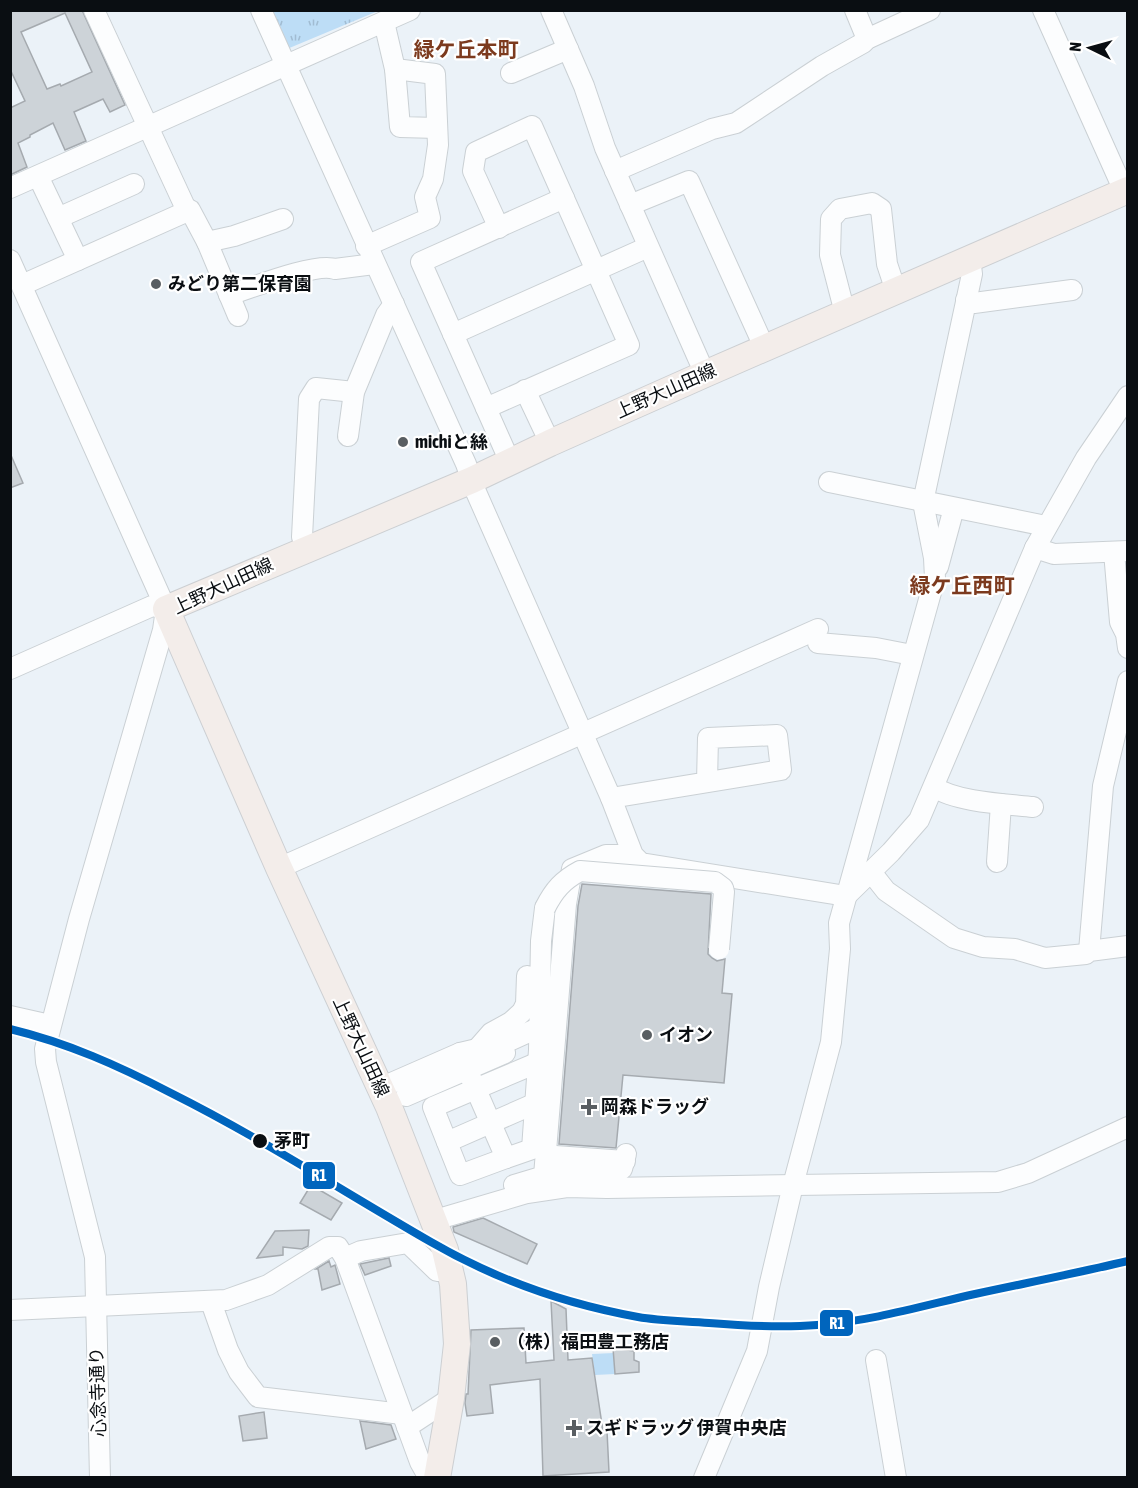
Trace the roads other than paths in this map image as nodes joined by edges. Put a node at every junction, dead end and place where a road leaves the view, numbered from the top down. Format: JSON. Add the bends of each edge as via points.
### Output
{"nodes":[{"id":1,"x":94,"y":10,"type":"edge"},
{"id":2,"x":261,"y":10,"type":"edge"},
{"id":3,"x":410,"y":10,"type":"edge"},
{"id":4,"x":551,"y":10,"type":"edge"},
{"id":5,"x":855,"y":10,"type":"edge"},
{"id":6,"x":930,"y":10,"type":"edge"},
{"id":7,"x":1043,"y":10,"type":"edge"},
{"id":8,"x":384,"y":22,"type":"junction"},
{"id":9,"x":867,"y":39,"type":"junction"},
{"id":10,"x":568,"y":50,"type":"junction"},
{"id":11,"x":285,"y":66,"type":"junction"},
{"id":12,"x":395,"y":69,"type":"junction"},
{"id":13,"x":512,"y":73,"type":"dead end"},
{"id":14,"x":149,"y":125,"type":"junction"},
{"id":15,"x":437,"y":128,"type":"junction"},
{"id":16,"x":615,"y":171,"type":"junction"},
{"id":17,"x":38,"y":176,"type":"junction"},
{"id":18,"x":134,"y":184,"type":"dead end"},
{"id":19,"x":10,"y":188,"type":"edge"},
{"id":20,"x":1126,"y":190,"type":"edge"},
{"id":21,"x":564,"y":198,"type":"junction"},
{"id":22,"x":630,"y":205,"type":"junction"},
{"id":23,"x":187,"y":212,"type":"junction"},
{"id":24,"x":58,"y":218,"type":"junction"},
{"id":25,"x":283,"y":219,"type":"dead end"},
{"id":26,"x":499,"y":228,"type":"junction"},
{"id":27,"x":207,"y":242,"type":"junction"},
{"id":28,"x":366,"y":246,"type":"junction"},
{"id":29,"x":648,"y":247,"type":"junction"},
{"id":30,"x":970,"y":258,"type":"junction"},
{"id":31,"x":10,"y":260,"type":"edge"},
{"id":32,"x":78,"y":260,"type":"junction"},
{"id":33,"x":374,"y":264,"type":"junction"},
{"id":34,"x":597,"y":270,"type":"junction"},
{"id":35,"x":22,"y":285,"type":"junction"},
{"id":36,"x":1072,"y":290,"type":"dead end"},
{"id":37,"x":896,"y":291,"type":"junction"},
{"id":38,"x":229,"y":296,"type":"junction"},
{"id":39,"x":966,"y":300,"type":"junction"},
{"id":40,"x":394,"y":304,"type":"junction"},
{"id":41,"x":845,"y":313,"type":"junction"},
{"id":42,"x":238,"y":316,"type":"dead end"},
{"id":43,"x":453,"y":334,"type":"junction"},
{"id":44,"x":765,"y":349,"type":"junction"},
{"id":45,"x":705,"y":374,"type":"junction"},
{"id":46,"x":525,"y":390,"type":"junction"},
{"id":47,"x":354,"y":392,"type":"junction"},
{"id":48,"x":1128,"y":396,"type":"edge"},
{"id":49,"x":486,"y":408,"type":"junction"},
{"id":50,"x":348,"y":436,"type":"dead end"},
{"id":51,"x":550,"y":443,"type":"junction"},
{"id":52,"x":510,"y":462,"type":"junction"},
{"id":53,"x":472,"y":480,"type":"junction"},
{"id":54,"x":829,"y":482,"type":"dead end"},
{"id":55,"x":923,"y":502,"type":"junction"},
{"id":56,"x":954,"y":508,"type":"junction"},
{"id":57,"x":1046,"y":526,"type":"junction"},
{"id":58,"x":308,"y":548,"type":"junction"},
{"id":59,"x":1035,"y":548,"type":"junction"},
{"id":60,"x":1121,"y":552,"type":"edge"},
{"id":61,"x":934,"y":578,"type":"junction"},
{"id":62,"x":166,"y":609,"type":"junction"},
{"id":63,"x":1128,"y":648,"type":"edge"},
{"id":64,"x":912,"y":655,"type":"junction"},
{"id":65,"x":10,"y":669,"type":"edge"},
{"id":66,"x":1128,"y":681,"type":"edge"},
{"id":67,"x":582,"y":734,"type":"junction"},
{"id":68,"x":707,"y":782,"type":"dead end"},
{"id":69,"x":934,"y":787,"type":"junction"},
{"id":70,"x":611,"y":798,"type":"junction"},
{"id":71,"x":1001,"y":804,"type":"junction"},
{"id":72,"x":1033,"y":807,"type":"dead end"},
{"id":73,"x":633,"y":855,"type":"junction"},
{"id":74,"x":997,"y":862,"type":"dead end"},
{"id":75,"x":279,"y":868,"type":"junction"},
{"id":76,"x":871,"y":872,"type":"junction"},
{"id":77,"x":846,"y":896,"type":"junction"},
{"id":78,"x":545,"y":908,"type":"junction"},
{"id":79,"x":1128,"y":946,"type":"edge"},
{"id":80,"x":719,"y":949,"type":"dead end"},
{"id":81,"x":1089,"y":951,"type":"junction"},
{"id":82,"x":10,"y":1016,"type":"edge"},
{"id":83,"x":50,"y":1025,"type":"junction"},
{"id":84,"x":542,"y":1035,"type":"junction"},
{"id":85,"x":471,"y":1068,"type":"junction"},
{"id":86,"x":380,"y":1088,"type":"junction"},
{"id":87,"x":406,"y":1096,"type":"dead end"},
{"id":88,"x":536,"y":1103,"type":"junction"},
{"id":89,"x":491,"y":1124,"type":"junction"},
{"id":90,"x":1128,"y":1127,"type":"edge"},
{"id":91,"x":447,"y":1142,"type":"junction"},
{"id":92,"x":506,"y":1158,"type":"junction"},
{"id":93,"x":548,"y":1174,"type":"junction"},
{"id":94,"x":793,"y":1185,"type":"junction"},
{"id":95,"x":441,"y":1213,"type":"junction"},
{"id":96,"x":345,"y":1258,"type":"junction"},
{"id":97,"x":450,"y":1272,"type":"junction"},
{"id":98,"x":211,"y":1302,"type":"junction"},
{"id":99,"x":96,"y":1306,"type":"junction"},
{"id":100,"x":10,"y":1310,"type":"edge"},
{"id":101,"x":876,"y":1360,"type":"dead end"},
{"id":102,"x":451,"y":1398,"type":"junction"},
{"id":103,"x":405,"y":1421,"type":"junction"},
{"id":104,"x":100,"y":1478,"type":"edge"},
{"id":105,"x":429,"y":1478,"type":"edge"},
{"id":106,"x":437,"y":1478,"type":"edge"},
{"id":107,"x":704,"y":1478,"type":"edge"},
{"id":108,"x":896,"y":1478,"type":"edge"}],
"edges":[{"from":1,"to":14,"type":"street"},
{"from":2,"to":11,"type":"street"},
{"from":3,"to":8,"type":"street"},
{"from":4,"to":10,"type":"street"},
{"from":5,"to":9,"type":"street"},
{"from":6,"to":9,"type":"street"},
{"from":7,"to":20,"type":"street"},
{"from":8,"to":11,"type":"street"},
{"from":8,"to":12,"type":"street"},
{"from":9,"to":16,"type":"street","via":[[736,123],[712,129]]},
{"from":10,"to":13,"type":"street"},
{"from":10,"to":16,"type":"street"},
{"from":11,"to":14,"type":"street"},
{"from":11,"to":28,"type":"street"},
{"from":12,"to":15,"type":"street","via":[[435,74]]},
{"from":12,"to":15,"type":"street","via":[[400,127]]},
{"from":14,"to":17,"type":"street"},
{"from":14,"to":23,"type":"street"},
{"from":15,"to":28,"type":"street","via":[[433,179],[425,197],[430,218]]},
{"from":16,"to":22,"type":"street"},
{"from":17,"to":19,"type":"street"},
{"from":17,"to":24,"type":"street"},
{"from":18,"to":24,"type":"street"},
{"from":20,"to":30,"type":"main road","name":"上野大山田線"},
{"from":21,"to":26,"type":"street"},
{"from":21,"to":26,"type":"street","via":[[532,126],[476,152],[473,171]]},
{"from":21,"to":34,"type":"street"},
{"from":22,"to":29,"type":"street"},
{"from":22,"to":44,"type":"street","via":[[689,181]]},
{"from":23,"to":27,"type":"street","via":[[190,210]]},
{"from":23,"to":32,"type":"street"},
{"from":24,"to":32,"type":"street"},
{"from":25,"to":27,"type":"street"},
{"from":26,"to":43,"type":"street","via":[[421,262]]},
{"from":27,"to":38,"type":"street"},
{"from":28,"to":33,"type":"street"},
{"from":29,"to":34,"type":"street"},
{"from":29,"to":45,"type":"street"},
{"from":30,"to":37,"type":"main road","name":"上野大山田線"},
{"from":30,"to":39,"type":"street","via":[[972,274]]},
{"from":31,"to":35,"type":"street"},
{"from":32,"to":35,"type":"street"},
{"from":33,"to":38,"type":"street","via":[[314,269]]},
{"from":33,"to":40,"type":"street"},
{"from":34,"to":43,"type":"street"},
{"from":34,"to":46,"type":"street","via":[[629,345]]},
{"from":35,"to":62,"type":"street"},
{"from":36,"to":39,"type":"street","via":[[974,303]]},
{"from":37,"to":41,"type":"main road","name":"上野大山田線"},
{"from":37,"to":41,"type":"street","via":[[887,264],[881,209],[872,203],[840,209],[831,219],[830,255]]},
{"from":38,"to":42,"type":"street"},
{"from":39,"to":55,"type":"street"},
{"from":40,"to":47,"type":"street"},
{"from":40,"to":53,"type":"street"},
{"from":41,"to":44,"type":"main road","name":"上野大山田線"},
{"from":43,"to":49,"type":"street"},
{"from":44,"to":45,"type":"main road","name":"上野大山田線"},
{"from":45,"to":51,"type":"main road","name":"上野大山田線"},
{"from":46,"to":49,"type":"street"},
{"from":46,"to":51,"type":"street"},
{"from":47,"to":50,"type":"street"},
{"from":47,"to":58,"type":"street","via":[[315,388],[309,399],[302,537]]},
{"from":48,"to":57,"type":"street"},
{"from":49,"to":52,"type":"street"},
{"from":51,"to":52,"type":"main road","name":"上野大山田線"},
{"from":52,"to":53,"type":"main road","name":"上野大山田線"},
{"from":53,"to":58,"type":"main road","name":"上野大山田線"},
{"from":53,"to":67,"type":"street"},
{"from":54,"to":55,"type":"street"},
{"from":55,"to":56,"type":"street"},
{"from":55,"to":61,"type":"street"},
{"from":56,"to":57,"type":"street"},
{"from":56,"to":61,"type":"street"},
{"from":57,"to":59,"type":"street"},
{"from":58,"to":62,"type":"main road","name":"上野大山田線"},
{"from":59,"to":60,"type":"street","via":[[1054,554]]},
{"from":59,"to":69,"type":"street"},
{"from":60,"to":63,"type":"street","via":[[1120,622]]},
{"from":61,"to":64,"type":"street"},
{"from":62,"to":65,"type":"street","via":[[152,606]]},
{"from":62,"to":75,"type":"main road","name":"上野大山田線"},
{"from":62,"to":83,"type":"street","name":"心念寺通り","via":[[164,630]]},
{"from":64,"to":67,"type":"street","via":[[818,636]]},
{"from":64,"to":77,"type":"street"},
{"from":66,"to":81,"type":"street","via":[[1103,786]]},
{"from":67,"to":70,"type":"street"},
{"from":67,"to":75,"type":"street"},
{"from":68,"to":70,"type":"street"},
{"from":69,"to":71,"type":"street","via":[[944,794]]},
{"from":69,"to":76,"type":"street","via":[[919,820]]},
{"from":70,"to":73,"type":"street"},
{"from":71,"to":72,"type":"street"},
{"from":71,"to":74,"type":"street"},
{"from":73,"to":77,"type":"street","via":[[641,863]]},
{"from":73,"to":84,"type":"street","via":[[606,855],[572,869]]},
{"from":75,"to":86,"type":"main road","name":"上野大山田線"},
{"from":76,"to":77,"type":"street"},
{"from":76,"to":81,"type":"street","via":[[886,891],[954,938],[1045,958]]},
{"from":77,"to":94,"type":"street","via":[[839,923],[831,1042]]},
{"from":78,"to":80,"type":"street","bridge":true,"via":[[553,892],[579,871],[715,882],[723,888],[724,897]]},
{"from":78,"to":84,"type":"street","via":[[541,941]]},
{"from":78,"to":85,"type":"street","via":[[528,950],[526,1004],[512,1022],[491,1033]]},
{"from":79,"to":81,"type":"street"},
{"from":82,"to":83,"type":"street"},
{"from":83,"to":99,"type":"street","name":"心念寺通り","via":[[46,1062],[95,1257]]},
{"from":84,"to":85,"type":"street"},
{"from":84,"to":88,"type":"street"},
{"from":84,"to":93,"type":"street"},
{"from":85,"to":86,"type":"street"},
{"from":85,"to":87,"type":"street"},
{"from":85,"to":89,"type":"street"},
{"from":85,"to":91,"type":"street","via":[[433,1107]]},
{"from":86,"to":95,"type":"main road","name":"上野大山田線"},
{"from":88,"to":89,"type":"street"},
{"from":88,"to":92,"type":"street","via":[[532,1149]]},
{"from":89,"to":91,"type":"street"},
{"from":89,"to":92,"type":"street"},
{"from":90,"to":94,"type":"street","via":[[1028,1173],[998,1182]]},
{"from":91,"to":92,"type":"street","via":[[460,1175]]},
{"from":93,"to":93,"type":"street","via":[[555,1156],[625,1157],[622,1169],[613,1175]]},
{"from":93,"to":95,"type":"street"},
{"from":94,"to":95,"type":"street","via":[[567,1187]]},
{"from":94,"to":107,"type":"street","via":[[757,1351]]},
{"from":95,"to":97,"type":"main road","name":"上野大山田線"},
{"from":96,"to":97,"type":"street","via":[[361,1251],[408,1244],[437,1271]]},
{"from":96,"to":98,"type":"street","via":[[338,1247],[329,1247],[268,1285]]},
{"from":96,"to":103,"type":"street"},
{"from":97,"to":102,"type":"main road","name":"上野大山田線","via":[[457,1344]]},
{"from":98,"to":99,"type":"street"},
{"from":98,"to":103,"type":"street","via":[[228,1350],[258,1397]]},
{"from":99,"to":100,"type":"street"},
{"from":99,"to":104,"type":"street","name":"心念寺通り"},
{"from":101,"to":108,"type":"street"},
{"from":102,"to":103,"type":"street"},
{"from":102,"to":106,"type":"main road","name":"上野大山田線"},
{"from":103,"to":105,"type":"street"}]}
